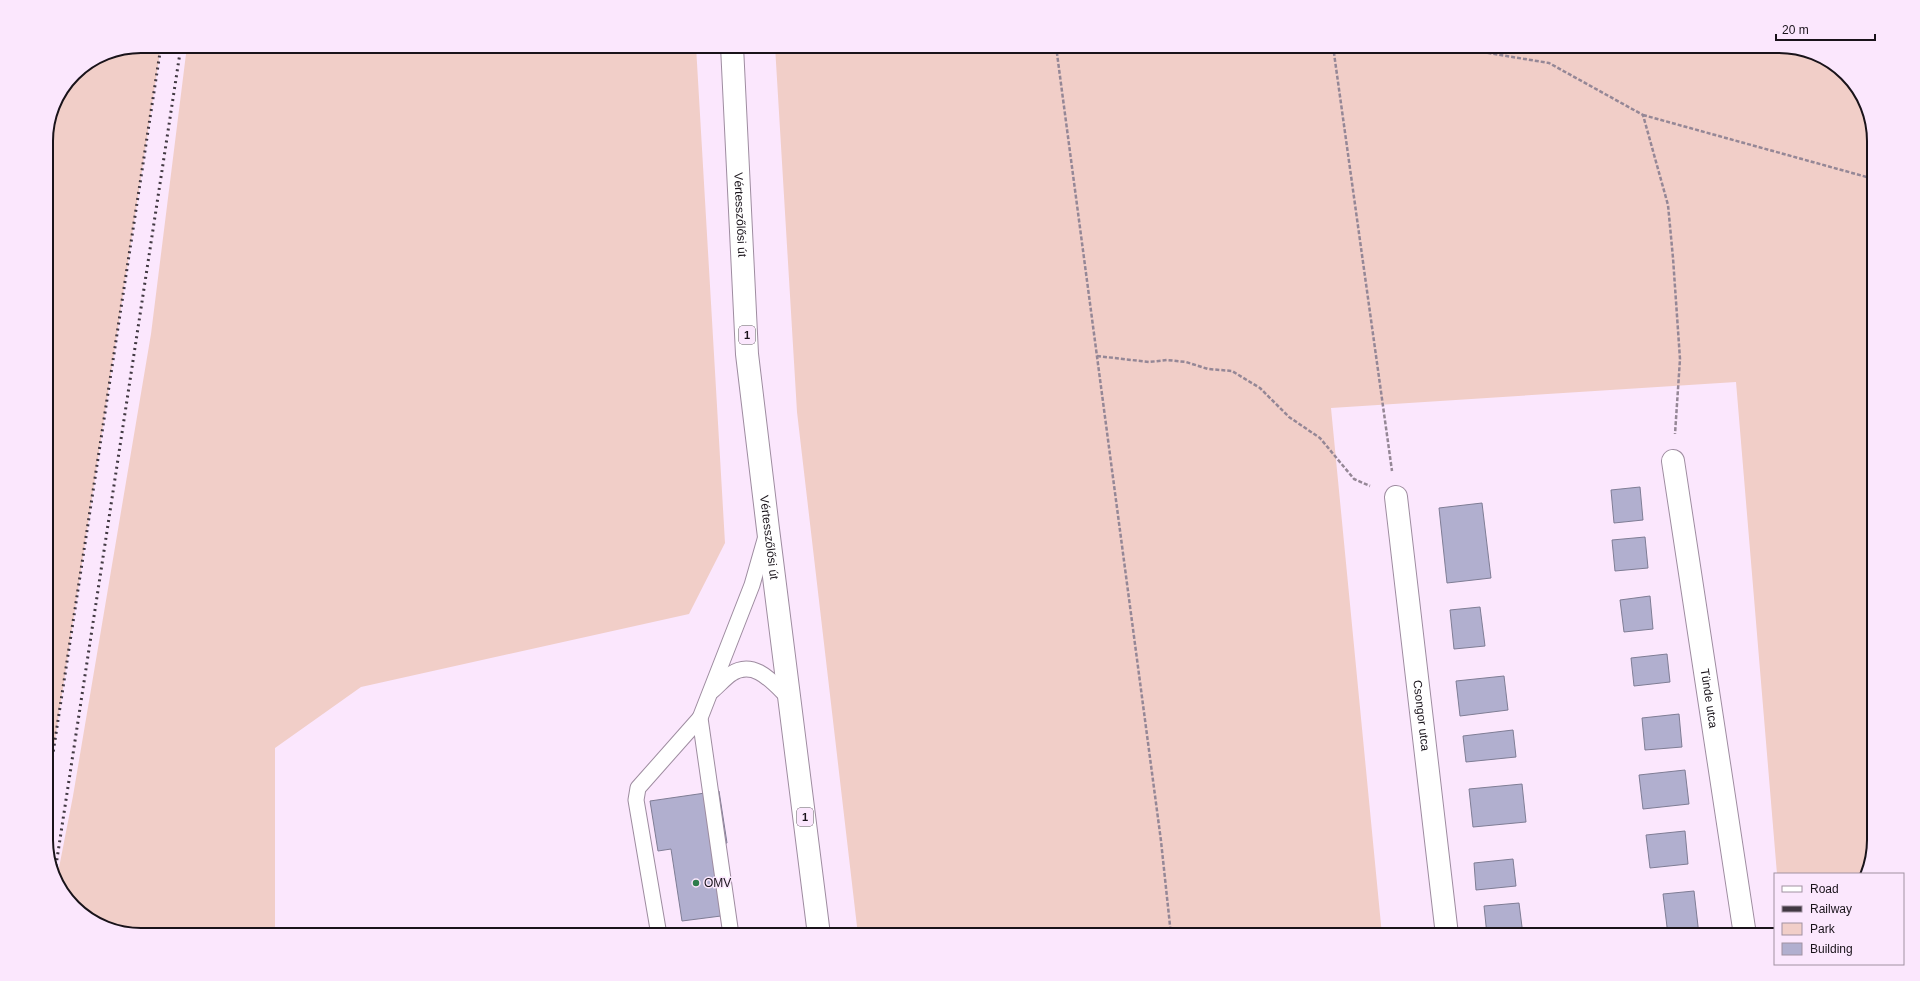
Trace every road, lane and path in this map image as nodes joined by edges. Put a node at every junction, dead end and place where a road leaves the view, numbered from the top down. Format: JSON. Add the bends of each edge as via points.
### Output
{"nodes":[{"id":1,"x":732,"y":53,"type":"edge"},
{"id":2,"x":1057,"y":53,"type":"edge"},
{"id":3,"x":1334,"y":53,"type":"edge"},
{"id":4,"x":1488,"y":53,"type":"edge"},
{"id":5,"x":1643,"y":115,"type":"junction"},
{"id":6,"x":1867,"y":177,"type":"edge"},
{"id":7,"x":1097,"y":356,"type":"junction"},
{"id":8,"x":1673,"y":461,"type":"joint"},
{"id":9,"x":1396,"y":497,"type":"junction"},
{"id":10,"x":768,"y":529,"type":"junction"},
{"id":11,"x":711,"y":693,"type":"junction"},
{"id":12,"x":790,"y":699,"type":"junction"},
{"id":13,"x":700,"y":718,"type":"junction"},
{"id":14,"x":658,"y":928,"type":"edge"},
{"id":15,"x":730,"y":928,"type":"edge"},
{"id":16,"x":818,"y":928,"type":"edge"},
{"id":17,"x":1170,"y":928,"type":"edge"},
{"id":18,"x":1446,"y":928,"type":"edge"},
{"id":19,"x":1743,"y":928,"type":"edge"}],
"edges":[{"from":1,"to":10,"type":"street","name":"Vértesszőlősi út","number":"1","via":[[747,354]]},
{"from":2,"to":7,"type":"path"},
{"from":3,"to":9,"type":"path"},
{"from":4,"to":5,"type":"path","via":[[1549,63]]},
{"from":5,"to":6,"type":"path"},
{"from":5,"to":8,"type":"path","via":[[1668,205],[1673,258],[1680,359]]},
{"from":7,"to":9,"type":"path","via":[[1149,362],[1186,362],[1208,369],[1232,371],[1260,388],[1289,417],[1320,438],[1354,479]]},
{"from":7,"to":17,"type":"path","via":[[1162,841]]},
{"from":8,"to":19,"type":"street","name":"Tünde utca"},
{"from":9,"to":18,"type":"street","name":"Csongor utca"},
{"from":10,"to":11,"type":"lane","via":[[752,585]]},
{"from":10,"to":12,"type":"street","name":"Vértesszőlősi út","number":"1"},
{"from":11,"to":12,"type":"lane","via":[[731,674],[748,668],[764,674]]},
{"from":11,"to":13,"type":"lane"},
{"from":12,"to":16,"type":"street","name":"Vértesszőlősi út","number":"1"},
{"from":13,"to":14,"type":"lane","via":[[638,788],[636,800]]},
{"from":13,"to":15,"type":"lane"}]}
